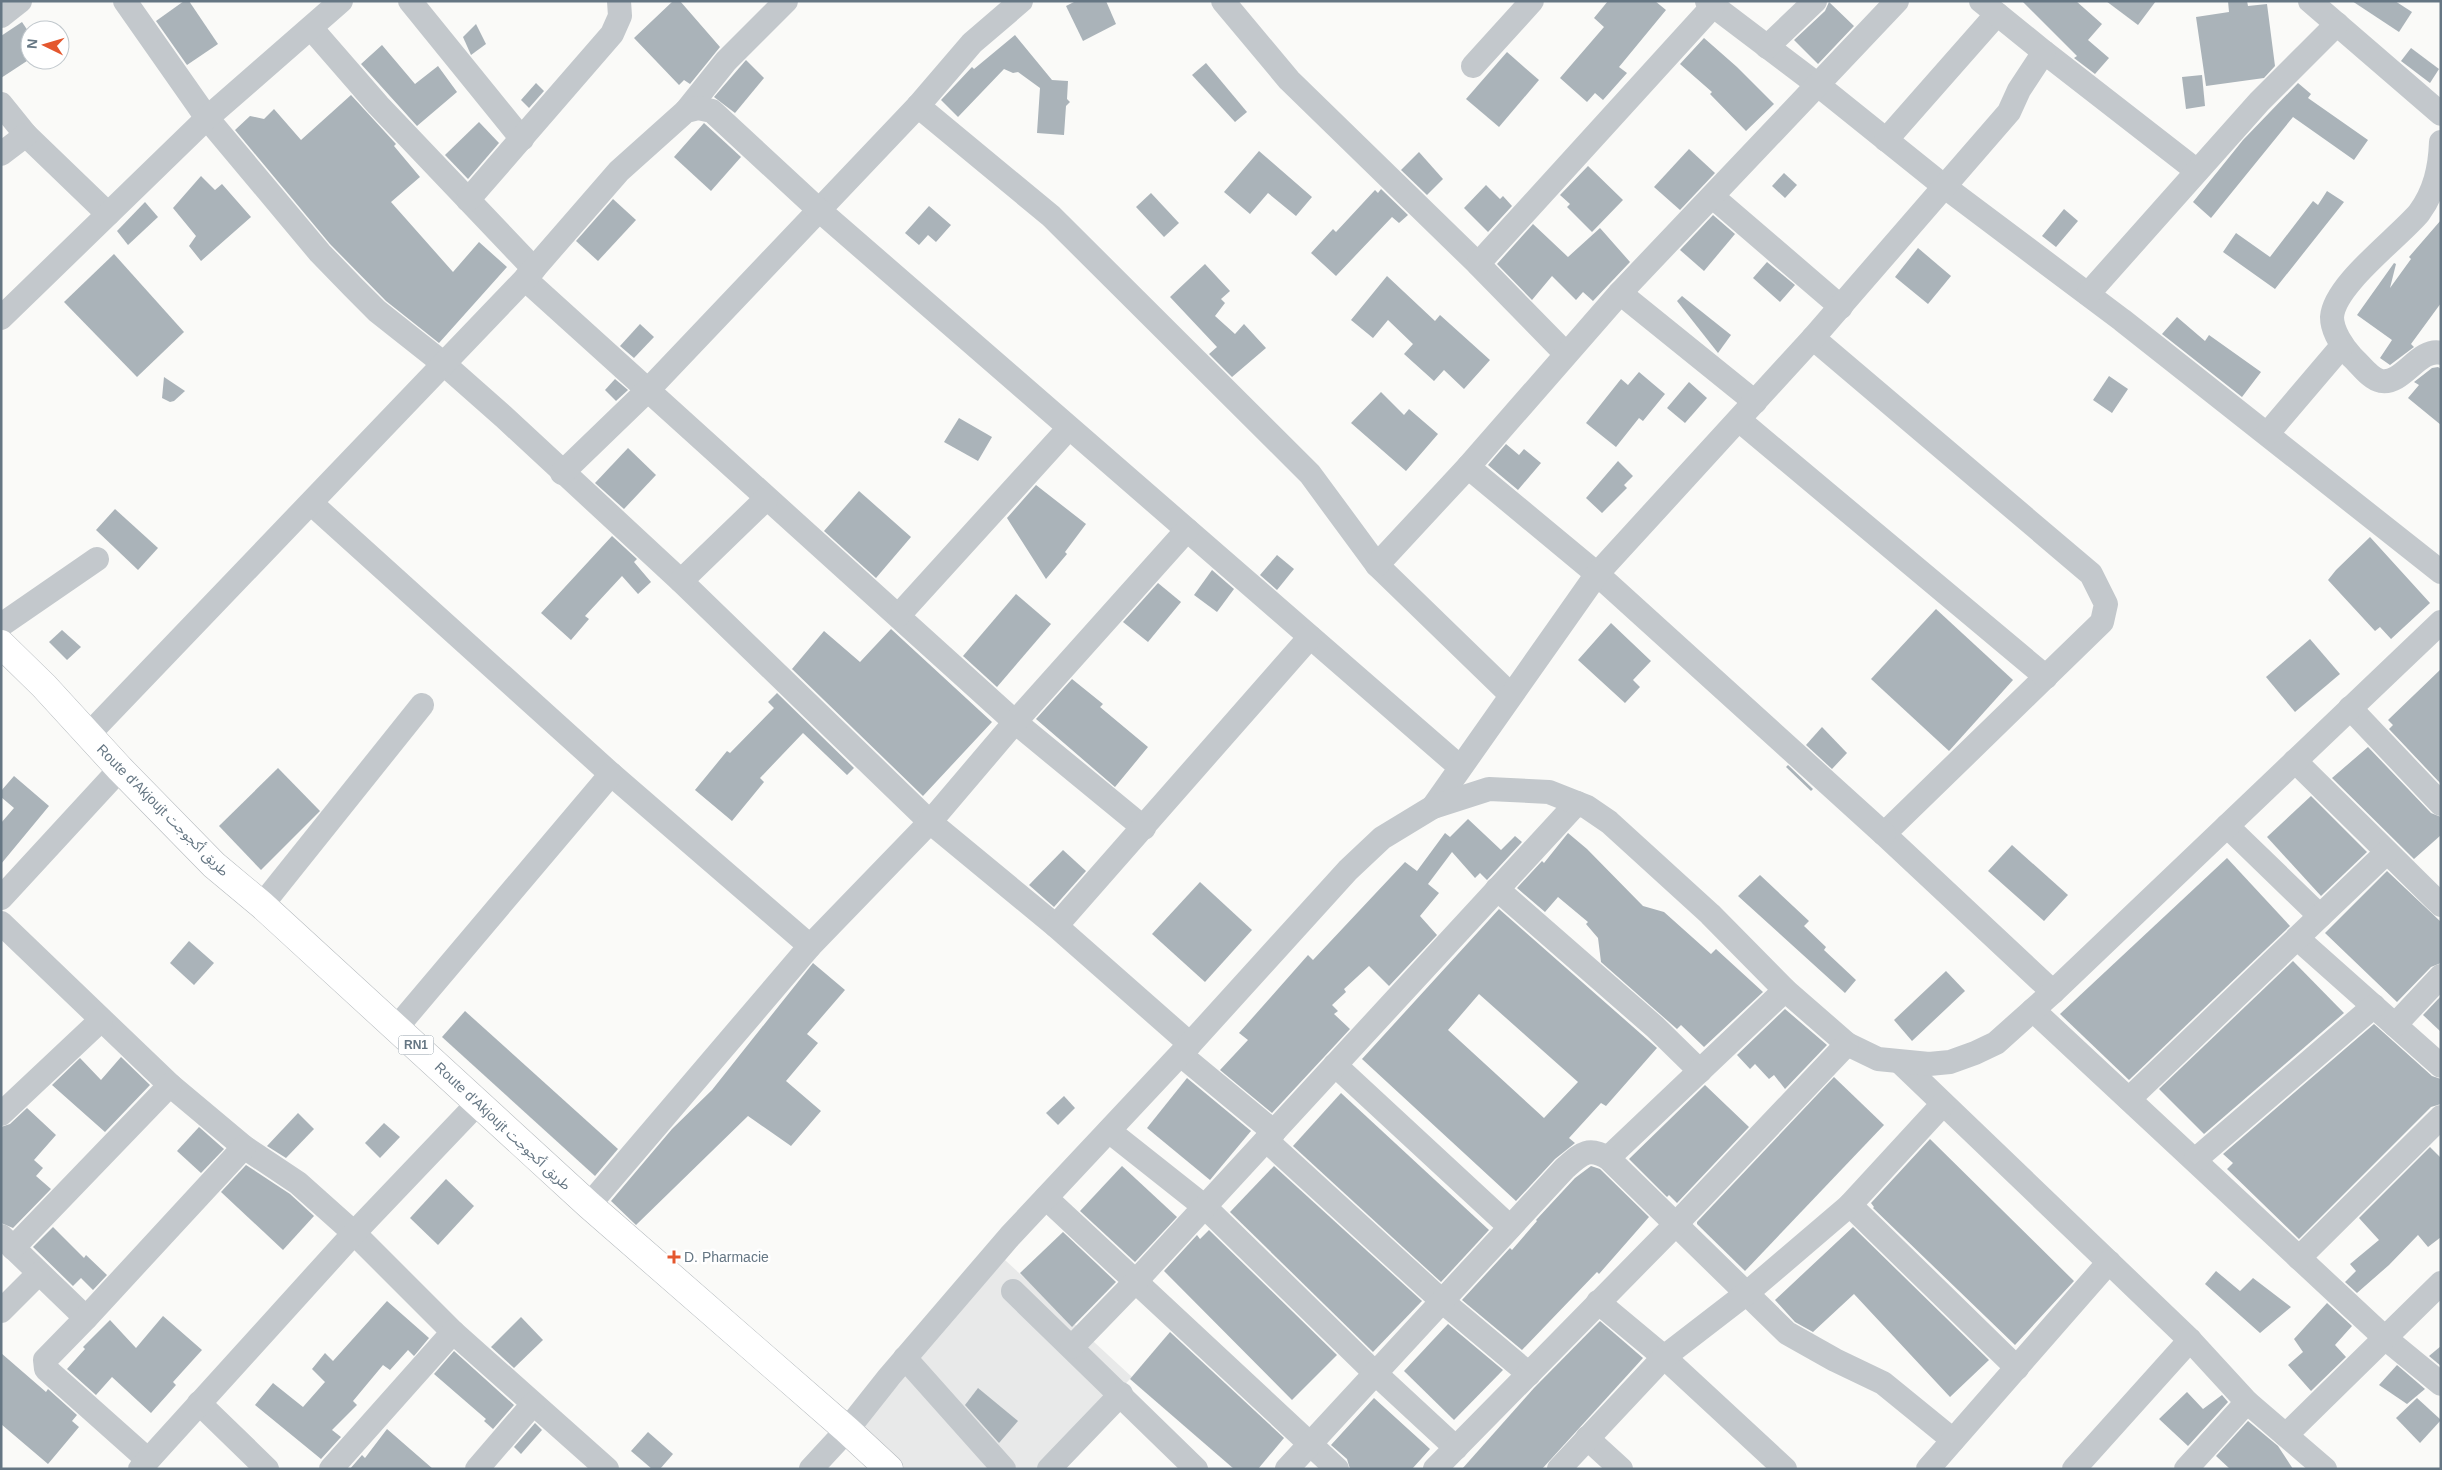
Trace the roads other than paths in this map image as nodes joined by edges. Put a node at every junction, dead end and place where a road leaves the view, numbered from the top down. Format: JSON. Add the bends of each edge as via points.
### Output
{"nodes":[{"id":1,"x":20,"y":1,"type":"edge"},
{"id":2,"x":125,"y":1,"type":"edge"},
{"id":3,"x":341,"y":1,"type":"edge"},
{"id":4,"x":410,"y":1,"type":"edge"},
{"id":5,"x":619,"y":1,"type":"edge"},
{"id":6,"x":786,"y":1,"type":"edge"},
{"id":7,"x":1021,"y":1,"type":"edge"},
{"id":8,"x":1223,"y":1,"type":"edge"},
{"id":9,"x":1532,"y":1,"type":"edge"},
{"id":10,"x":1815,"y":1,"type":"edge"},
{"id":11,"x":1897,"y":1,"type":"edge"},
{"id":12,"x":2310,"y":1,"type":"edge"},
{"id":13,"x":1710,"y":3,"type":"edge"},
{"id":14,"x":1989,"y":8,"type":"edge"},
{"id":15,"x":1,"y":16,"type":"edge"},
{"id":16,"x":2337,"y":24,"type":"junction"},
{"id":17,"x":311,"y":28,"type":"junction"},
{"id":18,"x":1768,"y":47,"type":"junction"},
{"id":19,"x":2044,"y":52,"type":"junction"},
{"id":20,"x":1473,"y":66,"type":"dead end"},
{"id":21,"x":1818,"y":85,"type":"junction"},
{"id":22,"x":1,"y":104,"type":"edge"},
{"id":23,"x":918,"y":106,"type":"junction"},
{"id":24,"x":686,"y":111,"type":"junction"},
{"id":25,"x":2441,"y":114,"type":"edge"},
{"id":26,"x":207,"y":118,"type":"junction"},
{"id":27,"x":26,"y":135,"type":"junction"},
{"id":28,"x":522,"y":139,"type":"junction"},
{"id":29,"x":1886,"y":140,"type":"junction"},
{"id":30,"x":2441,"y":142,"type":"edge"},
{"id":31,"x":1,"y":154,"type":"edge"},
{"id":32,"x":2197,"y":171,"type":"junction"},
{"id":33,"x":1945,"y":187,"type":"junction"},
{"id":34,"x":1713,"y":197,"type":"junction"},
{"id":35,"x":468,"y":200,"type":"junction"},
{"id":36,"x":819,"y":210,"type":"junction"},
{"id":37,"x":108,"y":214,"type":"junction"},
{"id":38,"x":1478,"y":264,"type":"junction"},
{"id":39,"x":530,"y":274,"type":"junction"},
{"id":40,"x":1620,"y":293,"type":"junction"},
{"id":41,"x":2088,"y":294,"type":"junction"},
{"id":42,"x":1840,"y":307,"type":"junction"},
{"id":43,"x":3,"y":313,"type":"edge"},
{"id":44,"x":1814,"y":338,"type":"junction"},
{"id":45,"x":2342,"y":346,"type":"junction"},
{"id":46,"x":2441,"y":353,"type":"edge"},
{"id":47,"x":1566,"y":354,"type":"junction"},
{"id":48,"x":444,"y":364,"type":"junction"},
{"id":49,"x":649,"y":389,"type":"junction"},
{"id":50,"x":1755,"y":402,"type":"junction"},
{"id":51,"x":1739,"y":420,"type":"junction"},
{"id":52,"x":1069,"y":428,"type":"junction"},
{"id":53,"x":2268,"y":433,"type":"junction"},
{"id":54,"x":1468,"y":467,"type":"junction"},
{"id":55,"x":562,"y":473,"type":"junction"},
{"id":56,"x":766,"y":499,"type":"junction"},
{"id":57,"x":312,"y":504,"type":"junction"},
{"id":58,"x":1187,"y":530,"type":"junction"},
{"id":59,"x":98,"y":559,"type":"dead end"},
{"id":60,"x":1377,"y":565,"type":"junction"},
{"id":61,"x":2441,"y":572,"type":"edge"},
{"id":62,"x":1597,"y":574,"type":"junction"},
{"id":63,"x":681,"y":580,"type":"junction"},
{"id":64,"x":899,"y":615,"type":"junction"},
{"id":65,"x":2441,"y":622,"type":"edge"},
{"id":66,"x":1,"y":625,"type":"edge"},
{"id":67,"x":1310,"y":637,"type":"junction"},
{"id":68,"x":1,"y":644,"type":"edge"},
{"id":69,"x":2046,"y":677,"type":"junction"},
{"id":70,"x":1511,"y":695,"type":"junction"},
{"id":71,"x":422,"y":705,"type":"dead end"},
{"id":72,"x":2350,"y":708,"type":"junction"},
{"id":73,"x":1015,"y":722,"type":"junction"},
{"id":74,"x":89,"y":734,"type":"junction"},
{"id":75,"x":2295,"y":760,"type":"junction"},
{"id":76,"x":1460,"y":767,"type":"junction"},
{"id":77,"x":120,"y":769,"type":"junction"},
{"id":78,"x":611,"y":774,"type":"junction"},
{"id":79,"x":1577,"y":802,"type":"junction"},
{"id":80,"x":2441,"y":804,"type":"edge"},
{"id":81,"x":1432,"y":807,"type":"junction"},
{"id":82,"x":930,"y":822,"type":"junction"},
{"id":83,"x":2227,"y":826,"type":"junction"},
{"id":84,"x":1144,"y":828,"type":"junction"},
{"id":85,"x":1884,"y":834,"type":"junction"},
{"id":86,"x":2386,"y":853,"type":"junction"},
{"id":87,"x":1497,"y":889,"type":"junction"},
{"id":88,"x":1,"y":898,"type":"edge"},
{"id":89,"x":262,"y":905,"type":"junction"},
{"id":90,"x":2441,"y":905,"type":"edge"},
{"id":91,"x":2320,"y":916,"type":"junction"},
{"id":92,"x":1,"y":923,"type":"edge"},
{"id":93,"x":1056,"y":926,"type":"junction"},
{"id":94,"x":2297,"y":938,"type":"junction"},
{"id":95,"x":810,"y":946,"type":"junction"},
{"id":96,"x":2441,"y":976,"type":"edge"},
{"id":97,"x":1785,"y":990,"type":"junction"},
{"id":98,"x":2053,"y":992,"type":"junction"},
{"id":99,"x":2374,"y":1006,"type":"junction"},
{"id":100,"x":2033,"y":1010,"type":"junction"},
{"id":101,"x":101,"y":1020,"type":"junction"},
{"id":102,"x":2395,"y":1025,"type":"junction"},
{"id":103,"x":397,"y":1027,"type":"junction"},
{"id":104,"x":1847,"y":1044,"type":"junction"},
{"id":105,"x":1186,"y":1049,"type":"junction"},
{"id":106,"x":1900,"y":1062,"type":"junction"},
{"id":107,"x":1335,"y":1065,"type":"junction"},
{"id":108,"x":2441,"y":1066,"type":"edge"},
{"id":109,"x":1700,"y":1071,"type":"junction"},
{"id":110,"x":170,"y":1085,"type":"junction"},
{"id":111,"x":2129,"y":1100,"type":"junction"},
{"id":112,"x":478,"y":1104,"type":"junction"},
{"id":113,"x":1943,"y":1104,"type":"junction"},
{"id":114,"x":1,"y":1114,"type":"edge"},
{"id":115,"x":2441,"y":1117,"type":"edge"},
{"id":116,"x":1109,"y":1131,"type":"junction"},
{"id":117,"x":1270,"y":1136,"type":"junction"},
{"id":118,"x":244,"y":1147,"type":"junction"},
{"id":119,"x":1608,"y":1158,"type":"junction"},
{"id":120,"x":2195,"y":1160,"type":"junction"},
{"id":121,"x":1046,"y":1198,"type":"junction"},
{"id":122,"x":589,"y":1205,"type":"junction"},
{"id":123,"x":1850,"y":1206,"type":"junction"},
{"id":124,"x":1205,"y":1207,"type":"junction"},
{"id":125,"x":1676,"y":1224,"type":"junction"},
{"id":126,"x":1510,"y":1227,"type":"junction"},
{"id":127,"x":354,"y":1233,"type":"junction"},
{"id":128,"x":7,"y":1242,"type":"edge"},
{"id":129,"x":2299,"y":1258,"type":"junction"},
{"id":130,"x":2109,"y":1262,"type":"junction"},
{"id":131,"x":38,"y":1274,"type":"junction"},
{"id":132,"x":1136,"y":1282,"type":"junction"},
{"id":133,"x":2441,"y":1284,"type":"edge"},
{"id":134,"x":1013,"y":1291,"type":"dead end"},
{"id":135,"x":1747,"y":1293,"type":"junction"},
{"id":136,"x":1442,"y":1300,"type":"junction"},
{"id":137,"x":1598,"y":1302,"type":"junction"},
{"id":138,"x":1,"y":1311,"type":"edge"},
{"id":139,"x":86,"y":1318,"type":"junction"},
{"id":140,"x":452,"y":1332,"type":"junction"},
{"id":141,"x":2385,"y":1338,"type":"junction"},
{"id":142,"x":2190,"y":1340,"type":"junction"},
{"id":143,"x":1072,"y":1347,"type":"junction"},
{"id":144,"x":1664,"y":1357,"type":"junction"},
{"id":145,"x":905,"y":1358,"type":"junction"},
{"id":146,"x":2017,"y":1368,"type":"junction"},
{"id":147,"x":1375,"y":1373,"type":"junction"},
{"id":148,"x":1528,"y":1374,"type":"junction"},
{"id":149,"x":2441,"y":1384,"type":"edge"},
{"id":150,"x":1121,"y":1394,"type":"junction"},
{"id":151,"x":2246,"y":1402,"type":"junction"},
{"id":152,"x":200,"y":1403,"type":"junction"},
{"id":153,"x":533,"y":1404,"type":"junction"},
{"id":154,"x":847,"y":1430,"type":"junction"},
{"id":155,"x":2286,"y":1435,"type":"junction"},
{"id":156,"x":1587,"y":1438,"type":"junction"},
{"id":157,"x":1954,"y":1440,"type":"junction"},
{"id":158,"x":1310,"y":1444,"type":"junction"},
{"id":159,"x":1456,"y":1448,"type":"junction"},
{"id":160,"x":144,"y":1464,"type":"edge"},
{"id":161,"x":267,"y":1469,"type":"edge"},
{"id":162,"x":331,"y":1469,"type":"edge"},
{"id":163,"x":477,"y":1469,"type":"edge"},
{"id":164,"x":607,"y":1469,"type":"edge"},
{"id":165,"x":811,"y":1469,"type":"edge"},
{"id":166,"x":889,"y":1469,"type":"edge"},
{"id":167,"x":1004,"y":1469,"type":"edge"},
{"id":168,"x":1049,"y":1469,"type":"edge"},
{"id":169,"x":1196,"y":1469,"type":"edge"},
{"id":170,"x":1287,"y":1469,"type":"edge"},
{"id":171,"x":1337,"y":1469,"type":"edge"},
{"id":172,"x":1435,"y":1469,"type":"edge"},
{"id":173,"x":1559,"y":1469,"type":"edge"},
{"id":174,"x":1621,"y":1469,"type":"edge"},
{"id":175,"x":1785,"y":1469,"type":"edge"},
{"id":176,"x":1928,"y":1469,"type":"edge"},
{"id":177,"x":2074,"y":1469,"type":"edge"},
{"id":178,"x":2186,"y":1469,"type":"edge"},
{"id":179,"x":2325,"y":1469,"type":"edge"}],
"edges":[{"from":1,"to":15,"type":"street"},
{"from":2,"to":26,"type":"street"},
{"from":3,"to":17,"type":"street"},
{"from":4,"to":28,"type":"street"},
{"from":5,"to":28,"type":"street","via":[[620,16],[612,34]]},
{"from":6,"to":24,"type":"street","via":[[726,61]]},
{"from":7,"to":23,"type":"street","via":[[972,43]]},
{"from":8,"to":38,"type":"street","via":[[1289,80]]},
{"from":9,"to":20,"type":"street"},
{"from":10,"to":18,"type":"street"},
{"from":11,"to":21,"type":"street"},
{"from":12,"to":16,"type":"street"},
{"from":13,"to":18,"type":"street"},
{"from":13,"to":38,"type":"street"},
{"from":14,"to":19,"type":"street"},
{"from":14,"to":29,"type":"street"},
{"from":16,"to":25,"type":"street"},
{"from":16,"to":32,"type":"street","via":[[2259,102]]},
{"from":17,"to":26,"type":"street"},
{"from":17,"to":35,"type":"street"},
{"from":18,"to":21,"type":"street"},
{"from":19,"to":32,"type":"street"},
{"from":19,"to":33,"type":"street","via":[[2009,112]]},
{"from":21,"to":29,"type":"street"},
{"from":21,"to":34,"type":"street"},
{"from":22,"to":27,"type":"street"},
{"from":23,"to":36,"type":"street"},
{"from":23,"to":60,"type":"street","via":[[1051,216],[1310,474]]},
{"from":24,"to":36,"type":"street","via":[[698,108],[712,111]]},
{"from":24,"to":39,"type":"street","via":[[619,171]]},
{"from":26,"to":37,"type":"street"},
{"from":26,"to":48,"type":"street","via":[[320,253],[377,311]]},
{"from":27,"to":31,"type":"street"},
{"from":27,"to":37,"type":"street"},
{"from":28,"to":35,"type":"street"},
{"from":29,"to":33,"type":"street"},
{"from":30,"to":45,"type":"street","via":[[2437,182],[2419,212],[2345,289],[2336,305],[2332,318]]},
{"from":32,"to":41,"type":"street"},
{"from":33,"to":41,"type":"street"},
{"from":33,"to":42,"type":"street"},
{"from":34,"to":40,"type":"street"},
{"from":34,"to":42,"type":"street"},
{"from":35,"to":39,"type":"street"},
{"from":36,"to":49,"type":"street"},
{"from":36,"to":52,"type":"street"},
{"from":37,"to":43,"type":"street"},
{"from":38,"to":47,"type":"street"},
{"from":39,"to":48,"type":"street"},
{"from":39,"to":49,"type":"street"},
{"from":40,"to":47,"type":"street"},
{"from":40,"to":50,"type":"street"},
{"from":41,"to":53,"type":"street"},
{"from":42,"to":44,"type":"street"},
{"from":44,"to":50,"type":"street"},
{"from":44,"to":69,"type":"street","via":[[2091,574],[2106,604],[2102,622]]},
{"from":45,"to":46,"type":"street","via":[[2371,376],[2381,381],[2392,380],[2429,354]]},
{"from":45,"to":53,"type":"street"},
{"from":47,"to":54,"type":"street"},
{"from":48,"to":55,"type":"street"},
{"from":48,"to":57,"type":"street"},
{"from":49,"to":55,"type":"street"},
{"from":49,"to":56,"type":"street"},
{"from":50,"to":51,"type":"street"},
{"from":51,"to":62,"type":"street"},
{"from":51,"to":69,"type":"street"},
{"from":52,"to":58,"type":"street"},
{"from":52,"to":64,"type":"street"},
{"from":53,"to":61,"type":"street"},
{"from":54,"to":60,"type":"street"},
{"from":54,"to":62,"type":"street"},
{"from":55,"to":63,"type":"street"},
{"from":56,"to":63,"type":"street"},
{"from":56,"to":64,"type":"street"},
{"from":57,"to":74,"type":"street"},
{"from":57,"to":78,"type":"street"},
{"from":58,"to":67,"type":"street"},
{"from":58,"to":73,"type":"street"},
{"from":59,"to":66,"type":"street"},
{"from":60,"to":70,"type":"street"},
{"from":62,"to":70,"type":"street"},
{"from":62,"to":85,"type":"street"},
{"from":63,"to":82,"type":"street"},
{"from":64,"to":73,"type":"street"},
{"from":65,"to":72,"type":"street"},
{"from":67,"to":76,"type":"street"},
{"from":67,"to":84,"type":"street"},
{"from":68,"to":74,"type":"highway","name":"Route d'Akjoujt طريق أكجوجت","number":"RN1"},
{"from":69,"to":85,"type":"street"},
{"from":70,"to":76,"type":"street"},
{"from":71,"to":89,"type":"street"},
{"from":72,"to":75,"type":"street"},
{"from":72,"to":80,"type":"street"},
{"from":73,"to":82,"type":"street"},
{"from":73,"to":84,"type":"street"},
{"from":74,"to":77,"type":"highway","name":"Route d'Akjoujt طريق أكجوجت","number":"RN1"},
{"from":75,"to":83,"type":"street"},
{"from":75,"to":86,"type":"street"},
{"from":76,"to":81,"type":"street"},
{"from":77,"to":88,"type":"street"},
{"from":77,"to":89,"type":"highway","name":"Route d'Akjoujt طريق أكجوجت","number":"RN1","via":[[214,865]]},
{"from":78,"to":95,"type":"street"},
{"from":78,"to":103,"type":"street"},
{"from":79,"to":81,"type":"street","via":[[1549,792],[1488,789]]},
{"from":79,"to":87,"type":"street"},
{"from":79,"to":97,"type":"street","via":[[1609,822],[1710,914]]},
{"from":81,"to":105,"type":"street","via":[[1382,838],[1348,870]]},
{"from":82,"to":93,"type":"street"},
{"from":82,"to":95,"type":"street"},
{"from":83,"to":91,"type":"street"},
{"from":83,"to":98,"type":"street"},
{"from":84,"to":93,"type":"street"},
{"from":85,"to":98,"type":"street"},
{"from":86,"to":90,"type":"street"},
{"from":86,"to":91,"type":"street"},
{"from":87,"to":107,"type":"street"},
{"from":87,"to":109,"type":"street","via":[[1655,1027]]},
{"from":89,"to":103,"type":"highway","name":"Route d'Akjoujt طريق أكجوجت","number":"RN1"},
{"from":91,"to":94,"type":"street"},
{"from":92,"to":101,"type":"street"},
{"from":93,"to":105,"type":"street"},
{"from":94,"to":99,"type":"street"},
{"from":94,"to":111,"type":"street"},
{"from":95,"to":122,"type":"street"},
{"from":96,"to":102,"type":"street"},
{"from":97,"to":104,"type":"street"},
{"from":97,"to":109,"type":"street"},
{"from":98,"to":100,"type":"street"},
{"from":99,"to":102,"type":"street"},
{"from":99,"to":120,"type":"street"},
{"from":100,"to":106,"type":"street","via":[[1996,1043],[1975,1053],[1950,1062]]},
{"from":100,"to":111,"type":"street"},
{"from":101,"to":110,"type":"street"},
{"from":101,"to":114,"type":"street"},
{"from":102,"to":108,"type":"street"},
{"from":103,"to":112,"type":"highway","name":"Route d'Akjoujt طريق أكجوجت","number":"RN1"},
{"from":104,"to":106,"type":"street","via":[[1878,1059]]},
{"from":104,"to":125,"type":"street"},
{"from":105,"to":116,"type":"street"},
{"from":105,"to":117,"type":"street"},
{"from":106,"to":113,"type":"street"},
{"from":107,"to":117,"type":"street"},
{"from":107,"to":126,"type":"street"},
{"from":109,"to":119,"type":"street"},
{"from":110,"to":118,"type":"street"},
{"from":110,"to":128,"type":"street"},
{"from":111,"to":120,"type":"street"},
{"from":112,"to":122,"type":"highway","name":"Route d'Akjoujt طريق أكجوجت","number":"RN1"},
{"from":112,"to":127,"type":"street"},
{"from":113,"to":123,"type":"street"},
{"from":113,"to":130,"type":"street"},
{"from":115,"to":129,"type":"street"},
{"from":116,"to":121,"type":"street"},
{"from":116,"to":124,"type":"street"},
{"from":117,"to":124,"type":"street"},
{"from":117,"to":136,"type":"street"},
{"from":118,"to":127,"type":"street","via":[[298,1183]]},
{"from":118,"to":139,"type":"street"},
{"from":119,"to":125,"type":"street"},
{"from":119,"to":126,"type":"street","via":[[1597,1152],[1581,1154]]},
{"from":120,"to":129,"type":"street"},
{"from":121,"to":132,"type":"street"},
{"from":121,"to":145,"type":"street"},
{"from":122,"to":154,"type":"highway","name":"Route d'Akjoujt طريق أكجوجت","number":"RN1"},
{"from":123,"to":135,"type":"street"},
{"from":123,"to":146,"type":"street"},
{"from":124,"to":132,"type":"street"},
{"from":124,"to":147,"type":"street"},
{"from":125,"to":135,"type":"street"},
{"from":125,"to":137,"type":"street"},
{"from":126,"to":136,"type":"street"},
{"from":127,"to":140,"type":"street"},
{"from":127,"to":152,"type":"street"},
{"from":128,"to":131,"type":"street"},
{"from":129,"to":141,"type":"street"},
{"from":130,"to":142,"type":"street"},
{"from":130,"to":146,"type":"street"},
{"from":131,"to":138,"type":"street"},
{"from":131,"to":139,"type":"street"},
{"from":132,"to":143,"type":"street"},
{"from":132,"to":158,"type":"street"},
{"from":133,"to":141,"type":"street"},
{"from":134,"to":143,"type":"street"},
{"from":135,"to":144,"type":"street"},
{"from":135,"to":157,"type":"street","via":[[1787,1333],[1883,1383]]},
{"from":136,"to":147,"type":"street"},
{"from":136,"to":148,"type":"street"},
{"from":137,"to":144,"type":"street"},
{"from":137,"to":148,"type":"street"},
{"from":139,"to":160,"type":"street","via":[[47,1356],[44,1364]]},
{"from":140,"to":153,"type":"street"},
{"from":140,"to":162,"type":"street"},
{"from":141,"to":149,"type":"street"},
{"from":141,"to":155,"type":"street"},
{"from":142,"to":151,"type":"street"},
{"from":142,"to":177,"type":"street"},
{"from":143,"to":150,"type":"street"},
{"from":144,"to":156,"type":"street"},
{"from":144,"to":175,"type":"street"},
{"from":145,"to":154,"type":"street"},
{"from":145,"to":167,"type":"street"},
{"from":146,"to":157,"type":"street"},
{"from":147,"to":158,"type":"street"},
{"from":147,"to":159,"type":"street"},
{"from":148,"to":159,"type":"street"},
{"from":150,"to":168,"type":"street"},
{"from":150,"to":169,"type":"street"},
{"from":151,"to":155,"type":"street"},
{"from":151,"to":178,"type":"street"},
{"from":152,"to":160,"type":"street"},
{"from":152,"to":161,"type":"street"},
{"from":153,"to":163,"type":"street"},
{"from":153,"to":164,"type":"street"},
{"from":154,"to":165,"type":"street"},
{"from":154,"to":166,"type":"highway","name":"Route d'Akjoujt طريق أكجوجت","number":"RN1"},
{"from":155,"to":179,"type":"street"},
{"from":156,"to":173,"type":"street"},
{"from":156,"to":174,"type":"street"},
{"from":157,"to":176,"type":"street"},
{"from":158,"to":170,"type":"street"},
{"from":158,"to":171,"type":"street"},
{"from":159,"to":172,"type":"street"}]}
